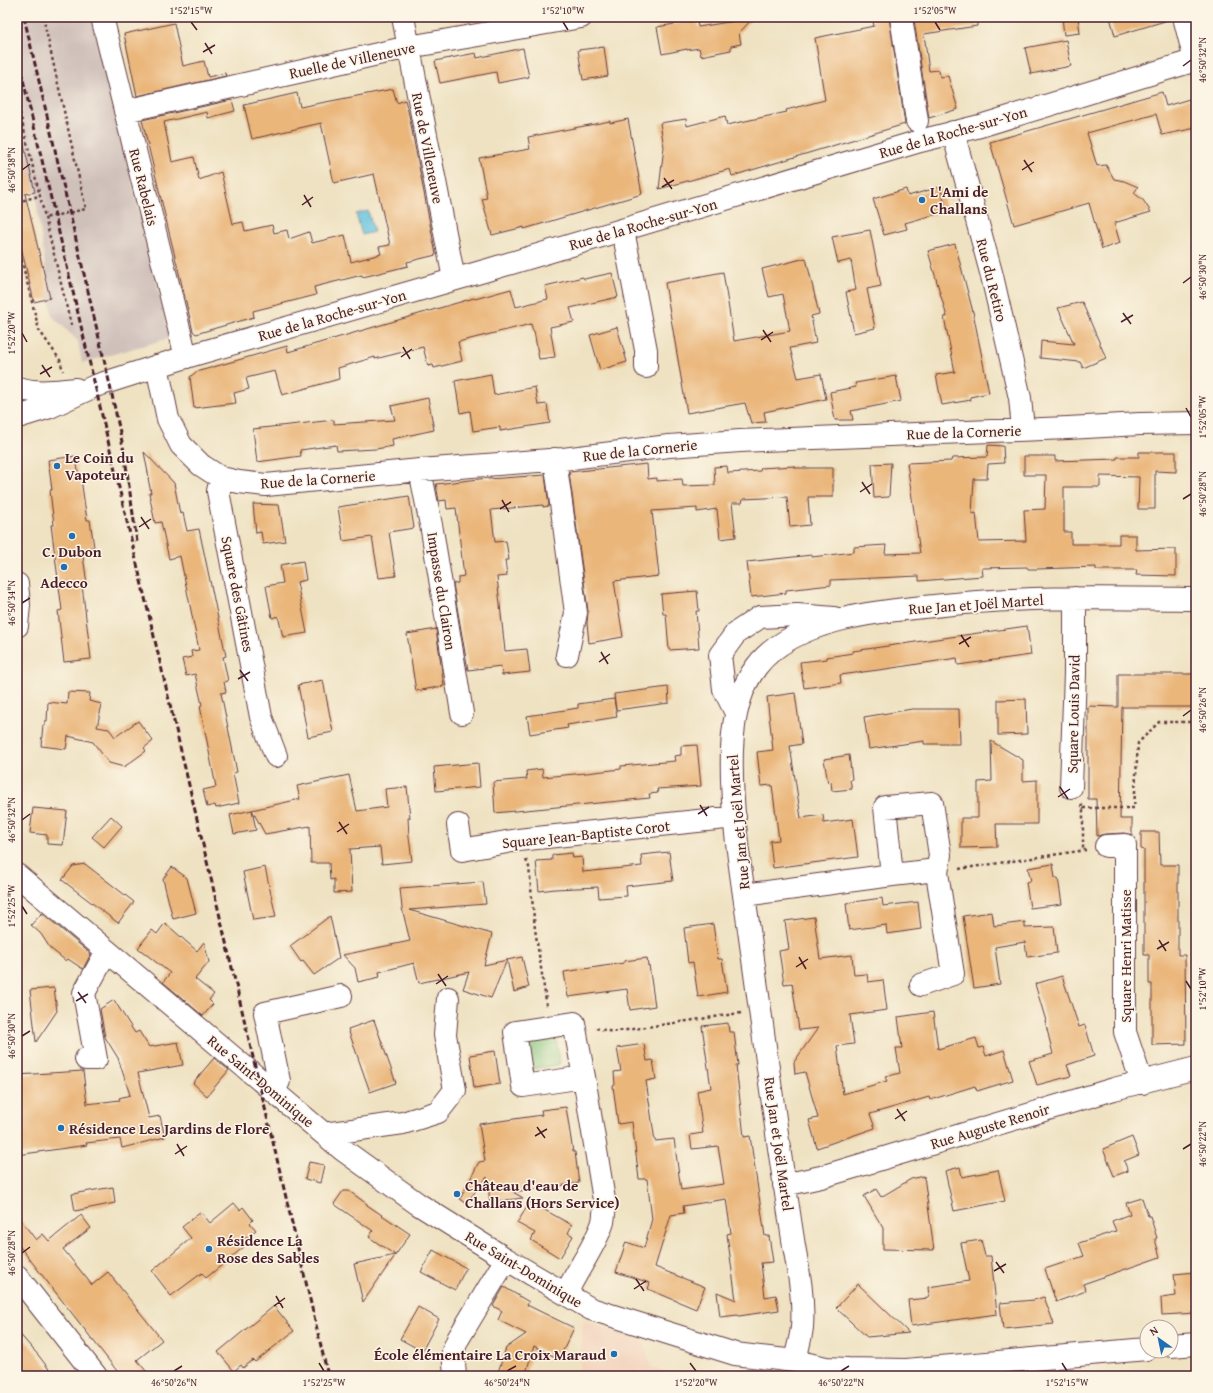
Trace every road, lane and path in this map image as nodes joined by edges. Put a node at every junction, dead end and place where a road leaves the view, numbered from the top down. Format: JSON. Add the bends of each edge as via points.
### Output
{"nodes":[{"id":1,"x":43,"y":17,"type":"edge"},
{"id":2,"x":102,"y":17,"type":"edge"},
{"id":3,"x":403,"y":17,"type":"edge"},
{"id":4,"x":581,"y":17,"type":"edge"},
{"id":5,"x":901,"y":17,"type":"edge"},
{"id":6,"x":1184,"y":17,"type":"edge"},
{"id":7,"x":409,"y":47,"type":"junction"},
{"id":8,"x":1196,"y":60,"type":"edge"},
{"id":9,"x":17,"y":101,"type":"edge"},
{"id":10,"x":125,"y":111,"type":"junction"},
{"id":11,"x":917,"y":121,"type":"dead end"},
{"id":12,"x":953,"y":132,"type":"junction"},
{"id":13,"x":39,"y":196,"type":"junction"},
{"id":14,"x":17,"y":202,"type":"edge"},
{"id":15,"x":44,"y":218,"type":"junction"},
{"id":16,"x":623,"y":230,"type":"junction"},
{"id":17,"x":17,"y":242,"type":"edge"},
{"id":18,"x":454,"y":279,"type":"junction"},
{"id":19,"x":71,"y":325,"type":"dead end"},
{"id":20,"x":186,"y":357,"type":"junction"},
{"id":21,"x":157,"y":366,"type":"junction"},
{"id":22,"x":646,"y":367,"type":"dead end"},
{"id":23,"x":64,"y":373,"type":"dead end"},
{"id":24,"x":89,"y":388,"type":"junction"},
{"id":25,"x":17,"y":389,"type":"edge"},
{"id":26,"x":19,"y":420,"type":"edge"},
{"id":27,"x":1196,"y":423,"type":"edge"},
{"id":28,"x":1023,"y":429,"type":"junction"},
{"id":29,"x":554,"y":459,"type":"junction"},
{"id":30,"x":420,"y":470,"type":"junction"},
{"id":31,"x":221,"y":478,"type":"junction"},
{"id":32,"x":17,"y":584,"type":"edge"},
{"id":33,"x":1075,"y":598,"type":"junction"},
{"id":34,"x":1196,"y":599,"type":"edge"},
{"id":35,"x":845,"y":619,"type":"junction"},
{"id":36,"x":17,"y":621,"type":"edge"},
{"id":37,"x":17,"y":626,"type":"edge"},
{"id":38,"x":567,"y":655,"type":"dead end"},
{"id":39,"x":462,"y":713,"type":"dead end"},
{"id":40,"x":736,"y":713,"type":"junction"},
{"id":41,"x":1196,"y":722,"type":"edge"},
{"id":42,"x":276,"y":756,"type":"dead end"},
{"id":43,"x":1071,"y":787,"type":"joint"},
{"id":44,"x":1084,"y":808,"type":"junction"},
{"id":45,"x":735,"y":817,"type":"junction"},
{"id":46,"x":458,"y":825,"type":"dead end"},
{"id":47,"x":518,"y":840,"type":"junction"},
{"id":48,"x":1106,"y":846,"type":"joint"},
{"id":49,"x":1083,"y":850,"type":"junction"},
{"id":50,"x":937,"y":873,"type":"junction"},
{"id":51,"x":892,"y":874,"type":"junction"},
{"id":52,"x":17,"y":875,"type":"edge"},
{"id":53,"x":744,"y":895,"type":"junction"},
{"id":54,"x":107,"y":951,"type":"junction"},
{"id":55,"x":922,"y":985,"type":"dead end"},
{"id":56,"x":341,"y":996,"type":"dead end"},
{"id":57,"x":448,"y":998,"type":"dead end"},
{"id":58,"x":760,"y":1010,"type":"junction"},
{"id":59,"x":574,"y":1023,"type":"junction"},
{"id":60,"x":551,"y":1027,"type":"junction"},
{"id":61,"x":86,"y":1059,"type":"dead end"},
{"id":62,"x":1196,"y":1068,"type":"edge"},
{"id":63,"x":584,"y":1078,"type":"junction"},
{"id":64,"x":1142,"y":1083,"type":"junction"},
{"id":65,"x":274,"y":1092,"type":"junction"},
{"id":66,"x":324,"y":1134,"type":"junction"},
{"id":67,"x":784,"y":1185,"type":"junction"},
{"id":68,"x":506,"y":1259,"type":"junction"},
{"id":69,"x":17,"y":1276,"type":"edge"},
{"id":70,"x":566,"y":1294,"type":"junction"},
{"id":71,"x":1196,"y":1344,"type":"edge"},
{"id":72,"x":1179,"y":1345,"type":"edge"},
{"id":73,"x":1139,"y":1350,"type":"edge"},
{"id":74,"x":795,"y":1361,"type":"junction"},
{"id":75,"x":96,"y":1376,"type":"edge"},
{"id":76,"x":455,"y":1376,"type":"edge"}],
"edges":[{"from":1,"to":15,"type":"path","via":[[86,209]]},
{"from":2,"to":10,"type":"street","name":"Rue Rabelais"},
{"from":3,"to":7,"type":"street","name":"Rue de Villeneuve"},
{"from":4,"to":7,"type":"street","name":"Ruelle de Villeneuve"},
{"from":5,"to":11,"type":"street"},
{"from":6,"to":8,"type":"street"},
{"from":7,"to":10,"type":"street","name":"Ruelle de Villeneuve"},
{"from":7,"to":18,"type":"street","name":"Rue de Villeneuve"},
{"from":8,"to":12,"type":"street","name":"Rue de la Roche-sur-Yon"},
{"from":9,"to":13,"type":"path"},
{"from":10,"to":20,"type":"street","name":"Rue Rabelais"},
{"from":12,"to":16,"type":"street","name":"Rue de la Roche-sur-Yon"},
{"from":12,"to":28,"type":"street","name":"Rue du Retiro","via":[[992,276],[1020,398]]},
{"from":13,"to":14,"type":"path"},
{"from":13,"to":15,"type":"path"},
{"from":15,"to":19,"type":"path"},
{"from":16,"to":18,"type":"street","name":"Rue de la Roche-sur-Yon"},
{"from":16,"to":22,"type":"street","via":[[646,350]]},
{"from":17,"to":23,"type":"path","via":[[39,330],[60,360]]},
{"from":18,"to":20,"type":"street","name":"Rue de la Roche-sur-Yon"},
{"from":20,"to":21,"type":"street","name":"Rue de la Roche-sur-Yon"},
{"from":21,"to":24,"type":"street","name":"Rue de la Roche-sur-Yon"},
{"from":21,"to":31,"type":"street","name":"Rue de la Cornerie","via":[[168,419],[181,444],[201,466]]},
{"from":24,"to":25,"type":"street","name":"Rue de la Roche-sur-Yon","via":[[52,392]]},
{"from":24,"to":26,"type":"street","name":"Rue de la Roche-sur-Yon"},
{"from":25,"to":26,"type":"street","via":[[23,409]]},
{"from":27,"to":28,"type":"street","name":"Rue de la Cornerie"},
{"from":28,"to":29,"type":"street","name":"Rue de la Cornerie","via":[[669,446]]},
{"from":29,"to":30,"type":"street","name":"Rue de la Cornerie"},
{"from":29,"to":38,"type":"street","via":[[576,614]]},
{"from":30,"to":31,"type":"street","name":"Rue de la Cornerie","via":[[266,485]]},
{"from":30,"to":39,"type":"street","name":"Impasse du Clairon"},
{"from":31,"to":42,"type":"street","name":"Square des Gâtines","via":[[218,491],[262,717]]},
{"from":32,"to":36,"type":"street"},
{"from":33,"to":34,"type":"street","name":"Rue Jan et Joël Martel"},
{"from":33,"to":35,"type":"street","name":"Rue Jan et Joël Martel","via":[[979,601],[882,611]]},
{"from":33,"to":43,"type":"street","name":"Square Louis David"},
{"from":35,"to":40,"type":"street","name":"Rue Jan et Joël Martel","via":[[812,629],[785,641],[770,652],[756,667],[745,685]]},
{"from":35,"to":40,"type":"street","via":[[796,615],[760,617],[736,633],[720,655],[724,689]]},
{"from":36,"to":37,"type":"street"},
{"from":40,"to":45,"type":"street","name":"Rue Jan et Joël Martel","via":[[732,748]]},
{"from":41,"to":44,"type":"path","via":[[1159,722],[1138,743],[1134,808]]},
{"from":43,"to":44,"type":"path","name":"Square Louis David"},
{"from":44,"to":49,"type":"path"},
{"from":45,"to":47,"type":"street","name":"Square Jean-Baptiste Corot"},
{"from":45,"to":53,"type":"street","name":"Rue Jan et Joël Martel"},
{"from":46,"to":47,"type":"street","name":"Square Jean-Baptiste Corot","via":[[462,850]]},
{"from":47,"to":60,"type":"path","via":[[529,867],[535,929]]},
{"from":48,"to":49,"type":"path"},
{"from":48,"to":64,"type":"street","name":"Square Henri Matisse","via":[[1126,845],[1125,1032]]},
{"from":49,"to":50,"type":"path"},
{"from":50,"to":51,"type":"street","via":[[928,871]]},
{"from":50,"to":51,"type":"street","via":[[940,855],[932,803],[886,807]]},
{"from":50,"to":55,"type":"street","via":[[953,974]]},
{"from":51,"to":53,"type":"street"},
{"from":52,"to":54,"type":"street","name":"Rue Saint-Dominique"},
{"from":53,"to":58,"type":"street","name":"Rue Jan et Joël Martel"},
{"from":54,"to":61,"type":"street","via":[[84,993],[96,1059]]},
{"from":54,"to":65,"type":"street","name":"Rue Saint-Dominique"},
{"from":56,"to":65,"type":"street","via":[[265,1013],[279,1082]]},
{"from":57,"to":66,"type":"street","via":[[445,1035],[455,1090],[438,1112],[403,1123]]},
{"from":58,"to":59,"type":"path","via":[[613,1032]]},
{"from":58,"to":67,"type":"street","name":"Rue Jan et Joël Martel"},
{"from":59,"to":60,"type":"street"},
{"from":59,"to":63,"type":"street"},
{"from":60,"to":63,"type":"street","via":[[515,1032],[523,1086]]},
{"from":62,"to":64,"type":"street","name":"Rue Auguste Renoir"},
{"from":63,"to":70,"type":"street","via":[[605,1206],[599,1233]]},
{"from":64,"to":67,"type":"street","name":"Rue Auguste Renoir","via":[[1114,1089],[821,1177]]},
{"from":65,"to":66,"type":"street","name":"Rue Saint-Dominique"},
{"from":66,"to":68,"type":"street","name":"Rue Saint-Dominique","via":[[418,1204]]},
{"from":67,"to":74,"type":"street","name":"Rue Jan et Joël Martel","via":[[802,1291],[801,1331]]},
{"from":68,"to":70,"type":"street","name":"Rue Saint-Dominique"},
{"from":68,"to":76,"type":"street","via":[[453,1351]]},
{"from":69,"to":75,"type":"street"},
{"from":70,"to":74,"type":"street","name":"Rue Saint-Dominique","via":[[591,1309],[735,1354]]},
{"from":71,"to":72,"type":"street"},
{"from":73,"to":74,"type":"street","name":"Rue Saint-Dominique","via":[[906,1370],[826,1368]]}]}
